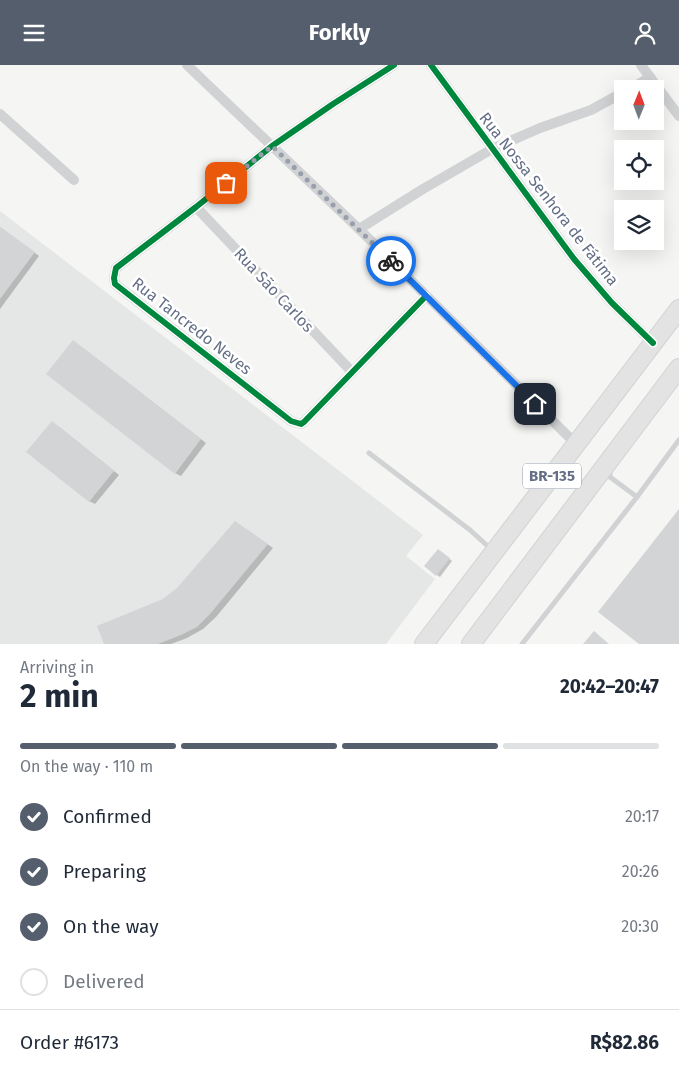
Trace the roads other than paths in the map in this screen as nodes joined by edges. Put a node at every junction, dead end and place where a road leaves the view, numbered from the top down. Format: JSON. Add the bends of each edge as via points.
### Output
{"nodes":[{"id":1,"x":187,"y":65,"type":"edge"},
{"id":2,"x":394,"y":65,"type":"edge"},
{"id":3,"x":431,"y":65,"type":"edge"},
{"id":4,"x":641,"y":65,"type":"edge"},
{"id":5,"x":650,"y":77,"type":"junction"},
{"id":6,"x":645,"y":80,"type":"edge"},
{"id":7,"x":614,"y":97,"type":"edge"},
{"id":8,"x":0,"y":114,"type":"edge"},
{"id":9,"x":679,"y":116,"type":"edge"},
{"id":10,"x":272,"y":146,"type":"junction"},
{"id":11,"x":492,"y":149,"type":"junction"},
{"id":12,"x":74,"y":180,"type":"dead end"},
{"id":13,"x":196,"y":207,"type":"junction"},
{"id":14,"x":359,"y":229,"type":"junction"},
{"id":15,"x":426,"y":296,"type":"junction"},
{"id":16,"x":679,"y":309,"type":"edge"},
{"id":17,"x":653,"y":343,"type":"junction"},
{"id":18,"x":679,"y":368,"type":"edge"},
{"id":19,"x":352,"y":372,"type":"junction"},
{"id":20,"x":679,"y":440,"type":"edge"},
{"id":21,"x":576,"y":444,"type":"junction"},
{"id":22,"x":369,"y":453,"type":"dead end"},
{"id":23,"x":603,"y":478,"type":"junction"},
{"id":24,"x":637,"y":497,"type":"junction"},
{"id":25,"x":494,"y":552,"type":"junction"},
{"id":26,"x":424,"y":644,"type":"edge"},
{"id":27,"x":471,"y":644,"type":"edge"},
{"id":28,"x":522,"y":644,"type":"edge"}],
"edges":[{"from":1,"to":10,"type":"street"},
{"from":2,"to":10,"type":"street","name":"Rua Tancredo Neves"},
{"from":3,"to":11,"type":"street","name":"Rua Nossa Senhora de Fátima"},
{"from":4,"to":5,"type":"street"},
{"from":5,"to":6,"type":"street"},
{"from":5,"to":9,"type":"street"},
{"from":7,"to":11,"type":"street","via":[[591,110]]},
{"from":8,"to":12,"type":"street"},
{"from":10,"to":13,"type":"street","name":"Rua Tancredo Neves"},
{"from":10,"to":14,"type":"street"},
{"from":11,"to":14,"type":"street"},
{"from":11,"to":17,"type":"street","name":"Rua Nossa Senhora de Fátima","via":[[574,259]]},
{"from":13,"to":19,"type":"street","name":"Rua São Carlos"},
{"from":13,"to":19,"type":"street","name":"Rua Tancredo Neves","via":[[116,268],[116,283],[296,423],[304,422]]},
{"from":14,"to":15,"type":"street"},
{"from":15,"to":19,"type":"street","name":"Rua Tancredo Neves"},
{"from":15,"to":21,"type":"street"},
{"from":16,"to":17,"type":"highway","number":"BR-135"},
{"from":17,"to":21,"type":"highway","number":"BR-135"},
{"from":18,"to":23,"type":"highway","number":"BR-135","via":[[610,459]]},
{"from":20,"to":24,"type":"lane"},
{"from":21,"to":25,"type":"highway","number":"BR-135"},
{"from":22,"to":25,"type":"lane"},
{"from":23,"to":24,"type":"lane"},
{"from":23,"to":27,"type":"highway","number":"BR-135"},
{"from":24,"to":28,"type":"lane"},
{"from":25,"to":26,"type":"highway","number":"BR-135"}]}
